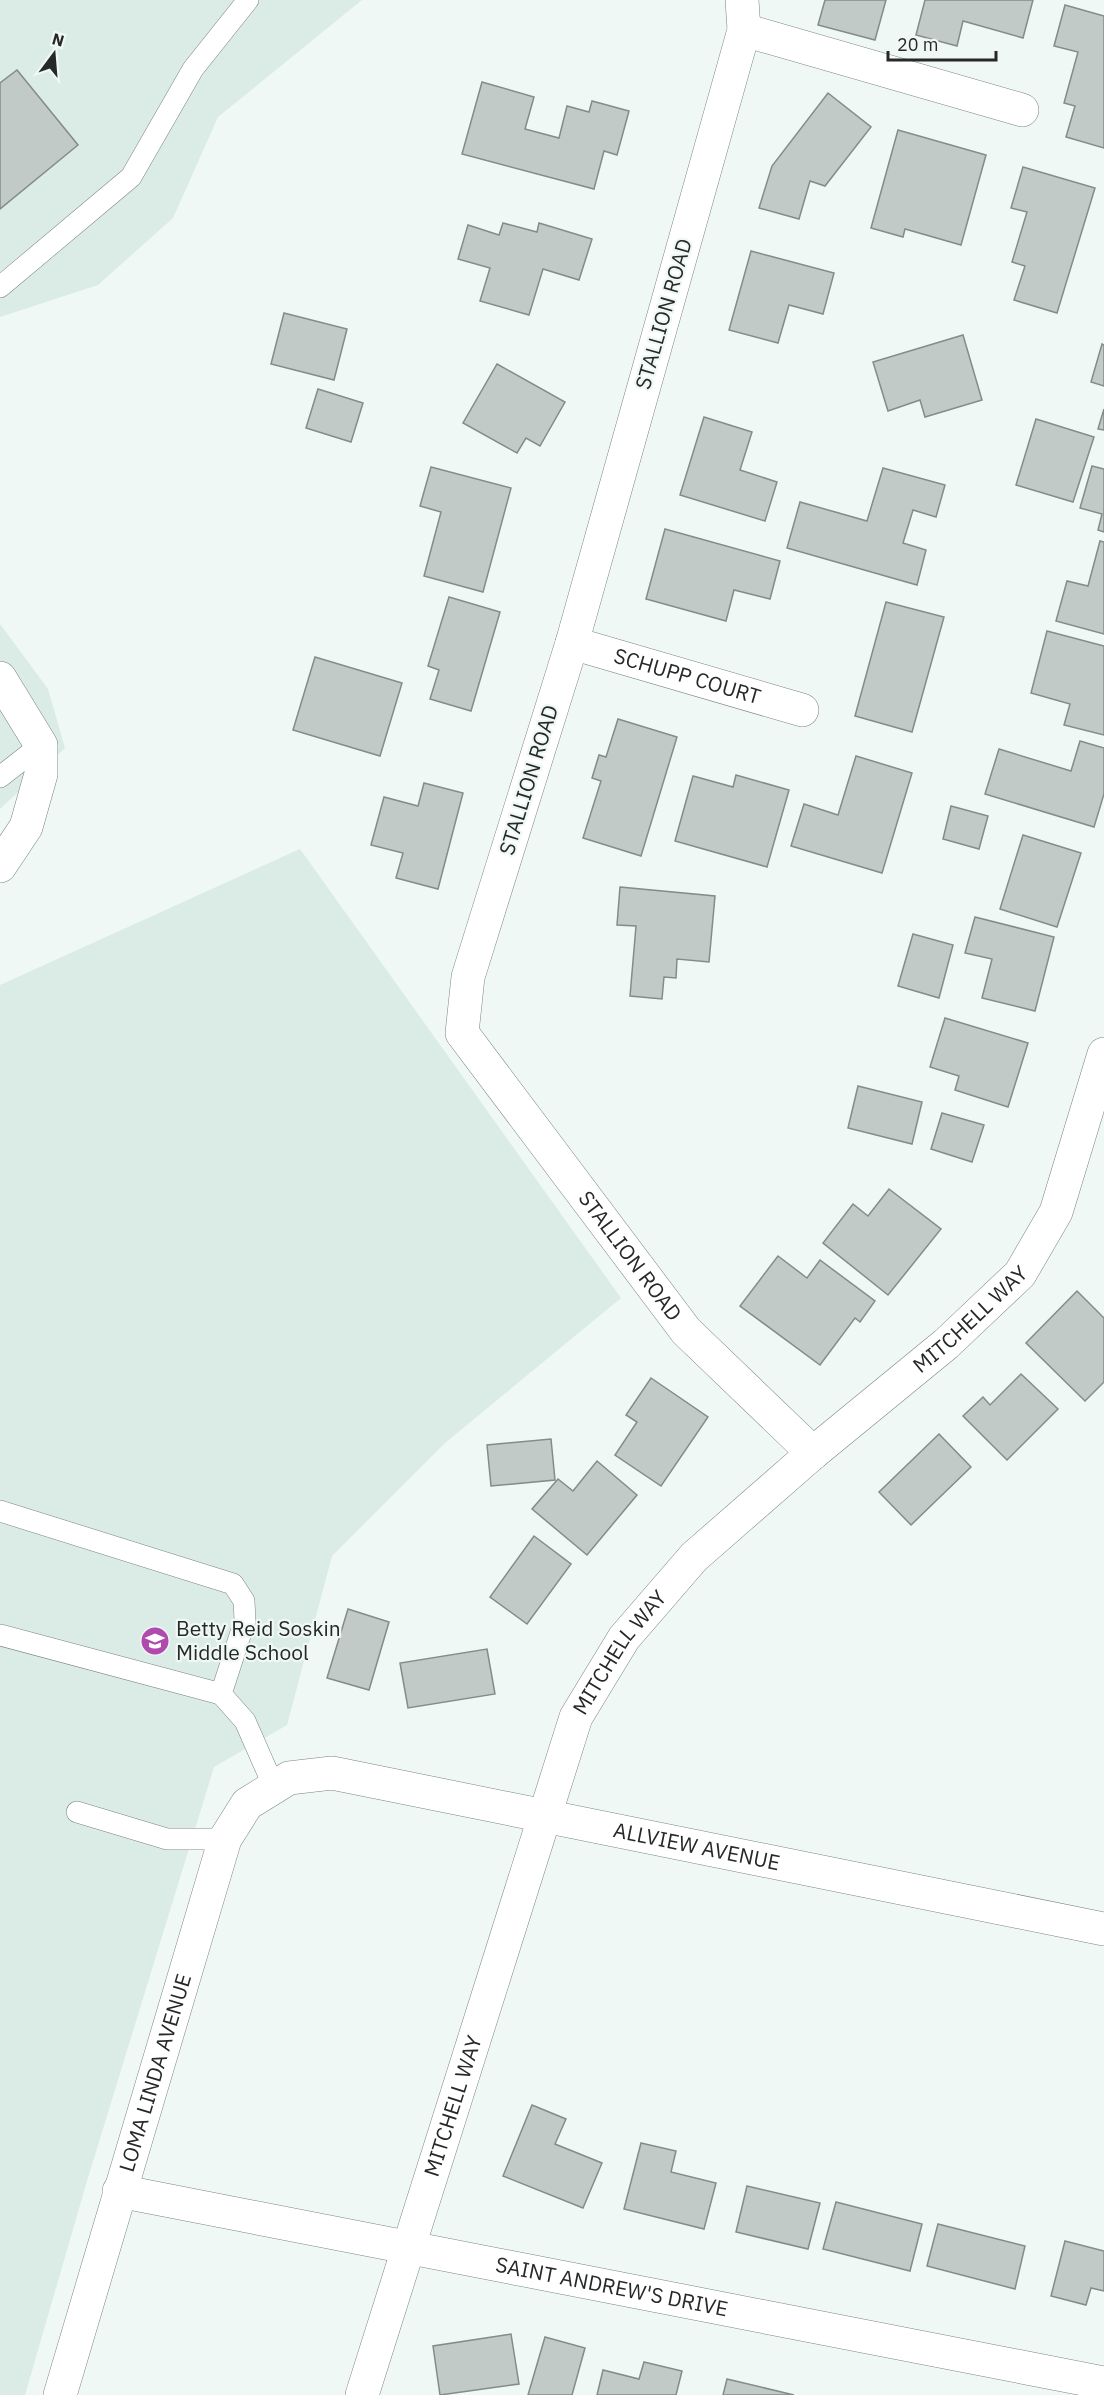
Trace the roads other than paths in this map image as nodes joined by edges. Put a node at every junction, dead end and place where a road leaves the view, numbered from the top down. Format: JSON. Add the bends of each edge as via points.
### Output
{"nodes":[{"id":1,"x":248,"y":0,"type":"edge"},
{"id":2,"x":743,"y":15,"type":"edge"},
{"id":3,"x":1022,"y":110,"type":"dead end"},
{"id":4,"x":0,"y":287,"type":"edge"},
{"id":5,"x":572,"y":643,"type":"junction"},
{"id":6,"x":0,"y":678,"type":"edge"},
{"id":7,"x":802,"y":710,"type":"dead end"},
{"id":8,"x":41,"y":745,"type":"junction"},
{"id":9,"x":0,"y":777,"type":"edge"},
{"id":10,"x":0,"y":866,"type":"edge"},
{"id":11,"x":1104,"y":1054,"type":"edge"},
{"id":12,"x":813,"y":1453,"type":"junction"},
{"id":13,"x":0,"y":1510,"type":"edge"},
{"id":14,"x":0,"y":1635,"type":"edge"},
{"id":15,"x":221,"y":1694,"type":"junction"},
{"id":16,"x":281,"y":1782,"type":"junction"},
{"id":17,"x":77,"y":1812,"type":"dead end"},
{"id":18,"x":543,"y":1817,"type":"junction"},
{"id":19,"x":225,"y":1839,"type":"junction"},
{"id":20,"x":1104,"y":1929,"type":"edge"},
{"id":21,"x":119,"y":2191,"type":"junction"},
{"id":22,"x":407,"y":2248,"type":"junction"},
{"id":23,"x":1104,"y":2383,"type":"edge"},
{"id":24,"x":60,"y":2395,"type":"edge"},
{"id":25,"x":363,"y":2395,"type":"edge"}],
"edges":[{"from":1,"to":4,"type":"lane","via":[[193,69],[131,177]]},
{"from":2,"to":3,"type":"street"},
{"from":2,"to":5,"type":"street","name":"STALLION ROAD"},
{"from":5,"to":7,"type":"street","name":"SCHUPP COURT"},
{"from":5,"to":12,"type":"street","name":"STALLION ROAD","via":[[468,977],[462,1033],[686,1331]]},
{"from":6,"to":8,"type":"street"},
{"from":8,"to":9,"type":"lane"},
{"from":8,"to":10,"type":"street","via":[[40,774],[26,827]]},
{"from":11,"to":12,"type":"street","name":"MITCHELL WAY","via":[[1056,1212],[1020,1274],[946,1344]]},
{"from":12,"to":18,"type":"street","name":"MITCHELL WAY","via":[[694,1557],[624,1638],[576,1717]]},
{"from":13,"to":15,"type":"lane","via":[[233,1584],[244,1600],[245,1620]]},
{"from":14,"to":15,"type":"lane"},
{"from":15,"to":16,"type":"lane","via":[[245,1721]]},
{"from":16,"to":18,"type":"street","name":"ALLVIEW AVENUE","via":[[332,1773]]},
{"from":16,"to":19,"type":"street","name":"LOMA LINDA AVENUE","via":[[247,1804]]},
{"from":17,"to":19,"type":"lane","via":[[167,1839]]},
{"from":18,"to":20,"type":"street","name":"ALLVIEW AVENUE"},
{"from":18,"to":22,"type":"street","name":"MITCHELL WAY"},
{"from":19,"to":21,"type":"street","name":"LOMA LINDA AVENUE"},
{"from":21,"to":22,"type":"street","name":"SAINT ANDREW'S DRIVE"},
{"from":21,"to":24,"type":"street","name":"LOMA LINDA AVENUE"},
{"from":22,"to":23,"type":"street","name":"SAINT ANDREW'S DRIVE"},
{"from":22,"to":25,"type":"street","name":"MITCHELL WAY"}]}
